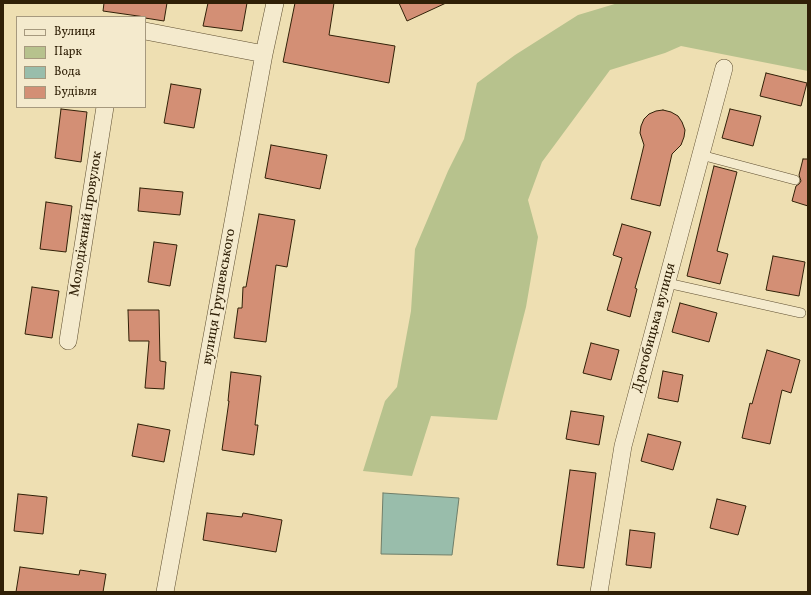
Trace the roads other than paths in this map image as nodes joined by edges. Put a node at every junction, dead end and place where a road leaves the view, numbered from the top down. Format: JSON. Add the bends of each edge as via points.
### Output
{"nodes":[{"id":1,"x":275,"y":3,"type":"edge"},
{"id":2,"x":146,"y":31,"type":"edge"},
{"id":3,"x":264,"y":54,"type":"junction"},
{"id":4,"x":724,"y":68,"type":"dead end"},
{"id":5,"x":105,"y":108,"type":"edge"},
{"id":6,"x":701,"y":155,"type":"junction"},
{"id":7,"x":795,"y":180,"type":"dead end"},
{"id":8,"x":667,"y":283,"type":"junction"},
{"id":9,"x":801,"y":313,"type":"dead end"},
{"id":10,"x":68,"y":341,"type":"dead end"},
{"id":11,"x":165,"y":592,"type":"edge"},
{"id":12,"x":599,"y":592,"type":"edge"}],
"edges":[{"from":1,"to":3,"type":"street","name":"вулиця Грушевського"},
{"from":2,"to":3,"type":"street"},
{"from":3,"to":11,"type":"street","name":"вулиця Грушевського"},
{"from":4,"to":6,"type":"street","name":"Дрогобицька вулиця"},
{"from":5,"to":10,"type":"street","name":"Молодіжний провулок"},
{"from":6,"to":7,"type":"lane"},
{"from":6,"to":8,"type":"street","name":"Дрогобицька вулиця"},
{"from":8,"to":9,"type":"lane"},
{"from":8,"to":12,"type":"street","name":"Дрогобицька вулиця","via":[[623,446]]}]}
